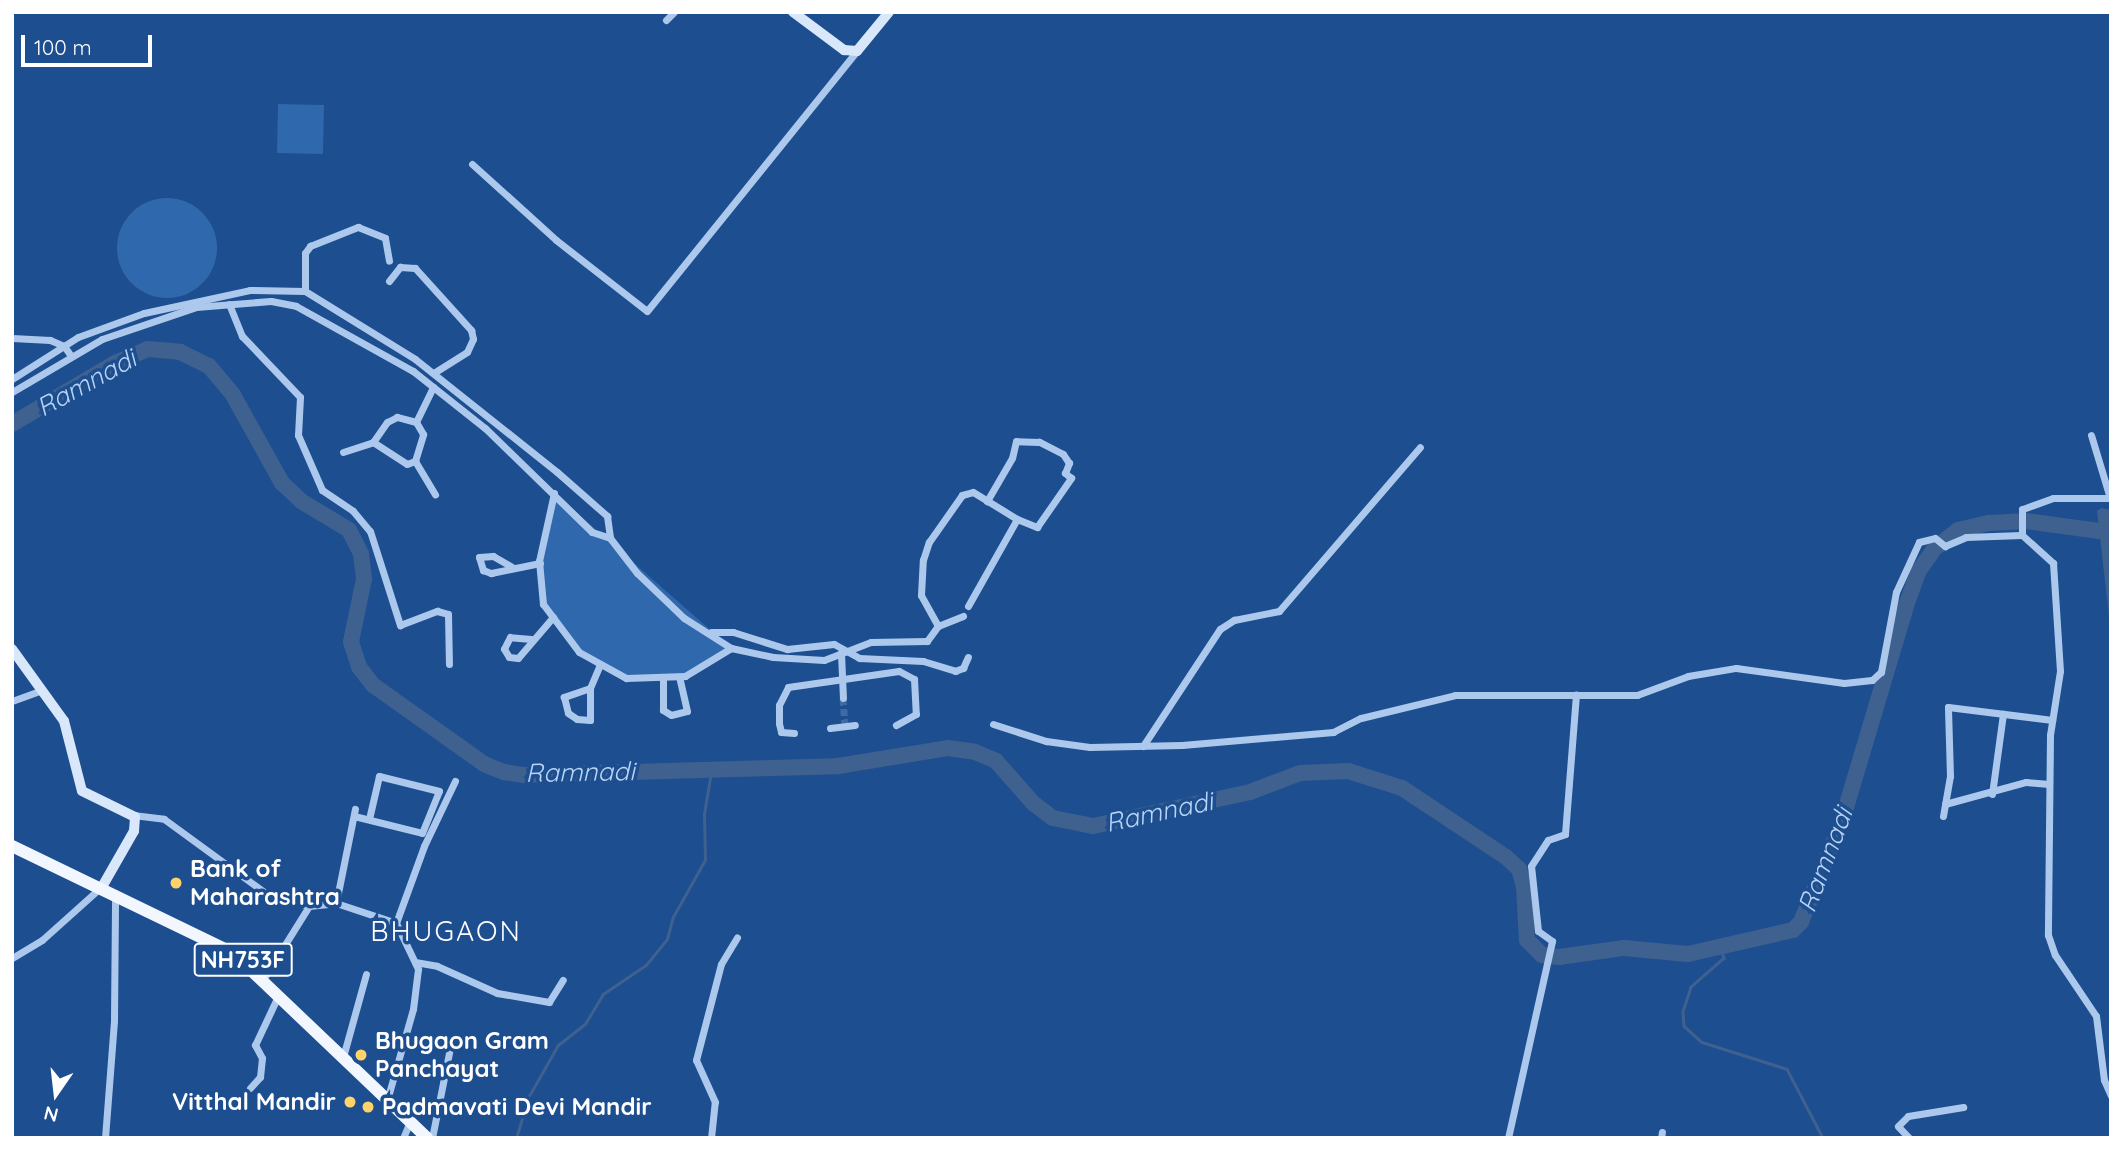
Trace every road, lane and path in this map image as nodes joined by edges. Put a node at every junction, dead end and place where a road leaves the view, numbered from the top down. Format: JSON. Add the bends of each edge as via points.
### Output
{"nodes":[{"id":1,"x":674,"y":12,"type":"edge"},
{"id":2,"x":793,"y":12,"type":"edge"},
{"id":3,"x":889,"y":12,"type":"edge"},
{"id":4,"x":666,"y":20,"type":"dead end"},
{"id":5,"x":857,"y":51,"type":"junction"},
{"id":6,"x":472,"y":164,"type":"dead end"},
{"id":7,"x":388,"y":261,"type":"dead end"},
{"id":8,"x":389,"y":281,"type":"dead end"},
{"id":9,"x":271,"y":288,"type":"junction"},
{"id":10,"x":305,"y":291,"type":"junction"},
{"id":11,"x":271,"y":301,"type":"junction"},
{"id":12,"x":229,"y":304,"type":"junction"},
{"id":13,"x":12,"y":338,"type":"edge"},
{"id":14,"x":64,"y":346,"type":"junction"},
{"id":15,"x":71,"y":356,"type":"junction"},
{"id":16,"x":434,"y":373,"type":"junction"},
{"id":17,"x":12,"y":379,"type":"edge"},
{"id":18,"x":433,"y":387,"type":"junction"},
{"id":19,"x":12,"y":392,"type":"edge"},
{"id":20,"x":416,"y":422,"type":"junction"},
{"id":21,"x":2091,"y":435,"type":"dead end"},
{"id":22,"x":373,"y":442,"type":"junction"},
{"id":23,"x":1420,"y":447,"type":"dead end"},
{"id":24,"x":342,"y":452,"type":"dead end"},
{"id":25,"x":415,"y":461,"type":"junction"},
{"id":26,"x":554,"y":492,"type":"junction"},
{"id":27,"x":435,"y":494,"type":"dead end"},
{"id":28,"x":2111,"y":498,"type":"edge"},
{"id":29,"x":987,"y":500,"type":"junction"},
{"id":30,"x":1017,"y":519,"type":"junction"},
{"id":31,"x":2022,"y":532,"type":"junction"},
{"id":32,"x":610,"y":538,"type":"junction"},
{"id":33,"x":540,"y":563,"type":"junction"},
{"id":34,"x":512,"y":567,"type":"dead end"},
{"id":35,"x":968,"y":606,"type":"dead end"},
{"id":36,"x":963,"y":615,"type":"dead end"},
{"id":37,"x":553,"y":617,"type":"junction"},
{"id":38,"x":938,"y":626,"type":"junction"},
{"id":39,"x":710,"y":632,"type":"junction"},
{"id":40,"x":531,"y":639,"type":"dead end"},
{"id":41,"x":731,"y":648,"type":"junction"},
{"id":42,"x":12,"y":649,"type":"edge"},
{"id":43,"x":844,"y":652,"type":"junction"},
{"id":44,"x":968,"y":657,"type":"dead end"},
{"id":45,"x":449,"y":664,"type":"dead end"},
{"id":46,"x":600,"y":664,"type":"junction"},
{"id":47,"x":663,"y":677,"type":"junction"},
{"id":48,"x":679,"y":677,"type":"junction"},
{"id":49,"x":842,"y":678,"type":"junction"},
{"id":50,"x":590,"y":688,"type":"junction"},
{"id":51,"x":40,"y":691,"type":"junction"},
{"id":52,"x":1576,"y":694,"type":"junction"},
{"id":53,"x":843,"y":698,"type":"tunnel mouth"},
{"id":54,"x":12,"y":701,"type":"edge"},
{"id":55,"x":2004,"y":714,"type":"junction"},
{"id":56,"x":2052,"y":720,"type":"junction"},
{"id":57,"x":993,"y":724,"type":"dead end"},
{"id":58,"x":855,"y":725,"type":"dead end"},
{"id":59,"x":896,"y":725,"type":"dead end"},
{"id":60,"x":830,"y":728,"type":"dead end"},
{"id":61,"x":794,"y":733,"type":"dead end"},
{"id":62,"x":1143,"y":746,"type":"junction"},
{"id":63,"x":456,"y":781,"type":"dead end"},
{"id":64,"x":2049,"y":784,"type":"junction"},
{"id":65,"x":1992,"y":794,"type":"junction"},
{"id":66,"x":1945,"y":804,"type":"junction"},
{"id":67,"x":133,"y":815,"type":"junction"},
{"id":68,"x":1943,"y":816,"type":"dead end"},
{"id":69,"x":369,"y":819,"type":"junction"},
{"id":70,"x":12,"y":846,"type":"edge"},
{"id":71,"x":102,"y":887,"type":"junction"},
{"id":72,"x":114,"y":892,"type":"junction"},
{"id":73,"x":336,"y":903,"type":"junction"},
{"id":74,"x":309,"y":906,"type":"junction"},
{"id":75,"x":396,"y":923,"type":"junction"},
{"id":76,"x":737,"y":937,"type":"dead end"},
{"id":77,"x":12,"y":958,"type":"edge"},
{"id":78,"x":415,"y":962,"type":"junction"},
{"id":79,"x":366,"y":974,"type":"dead end"},
{"id":80,"x":264,"y":978,"type":"junction"},
{"id":81,"x":563,"y":980,"type":"dead end"},
{"id":82,"x":279,"y":993,"type":"junction"},
{"id":83,"x":451,"y":1042,"type":"dead end"},
{"id":84,"x":343,"y":1057,"type":"junction"},
{"id":85,"x":250,"y":1088,"type":"dead end"},
{"id":86,"x":2111,"y":1096,"type":"edge"},
{"id":87,"x":387,"y":1100,"type":"junction"},
{"id":88,"x":1963,"y":1107,"type":"dead end"},
{"id":89,"x":411,"y":1119,"type":"junction"},
{"id":90,"x":105,"y":1138,"type":"edge"},
{"id":91,"x":403,"y":1138,"type":"edge"},
{"id":92,"x":430,"y":1138,"type":"edge"},
{"id":93,"x":711,"y":1138,"type":"edge"},
{"id":94,"x":1508,"y":1138,"type":"edge"},
{"id":95,"x":1909,"y":1138,"type":"edge"}],
"edges":[{"from":1,"to":4,"type":"street"},
{"from":2,"to":5,"type":"street","via":[[844,50]]},
{"from":3,"to":5,"type":"street"},
{"from":5,"to":6,"type":"street","via":[[647,311],[556,240]]},
{"from":7,"to":10,"type":"street","via":[[385,238],[358,227],[310,246]]},
{"from":8,"to":16,"type":"street","via":[[400,267],[415,268],[471,330],[467,352]]},
{"from":9,"to":10,"type":"street"},
{"from":9,"to":11,"type":"street"},
{"from":9,"to":14,"type":"street","via":[[144,313]]},
{"from":10,"to":16,"type":"street"},
{"from":11,"to":12,"type":"street"},
{"from":11,"to":18,"type":"street","via":[[296,306],[347,333]]},
{"from":12,"to":15,"type":"street","via":[[196,307],[102,339]]},
{"from":12,"to":45,"type":"street","via":[[242,336],[300,397],[298,435],[321,490],[353,511],[370,531],[400,625],[437,611],[448,614]]},
{"from":13,"to":14,"type":"street"},
{"from":14,"to":15,"type":"street"},
{"from":14,"to":17,"type":"street"},
{"from":15,"to":19,"type":"street"},
{"from":16,"to":32,"type":"street","via":[[499,422],[607,516]]},
{"from":18,"to":20,"type":"street"},
{"from":18,"to":26,"type":"street"},
{"from":20,"to":22,"type":"street","via":[[397,417],[387,422]]},
{"from":20,"to":25,"type":"street","via":[[423,434]]},
{"from":21,"to":28,"type":"street"},
{"from":22,"to":24,"type":"street"},
{"from":22,"to":25,"type":"street","via":[[407,464]]},
{"from":23,"to":62,"type":"street","via":[[1279,611],[1234,620],[1220,629]]},
{"from":25,"to":27,"type":"street"},
{"from":26,"to":32,"type":"street","via":[[592,532]]},
{"from":26,"to":33,"type":"street"},
{"from":28,"to":31,"type":"street","via":[[2053,498],[2022,509]]},
{"from":29,"to":30,"type":"street"},
{"from":29,"to":30,"type":"street","via":[[1012,458],[1016,441],[1039,442],[1063,454],[1069,463],[1065,473],[1071,478],[1042,522],[1037,527]]},
{"from":29,"to":38,"type":"street","via":[[973,492],[962,495],[929,542],[921,595]]},
{"from":30,"to":35,"type":"street"},
{"from":31,"to":52,"type":"street","via":[[1966,537],[1945,546],[1937,540],[1919,542],[1896,592],[1881,672],[1872,680],[1844,683],[1736,668],[1688,676],[1637,695]]},
{"from":31,"to":56,"type":"street","via":[[2053,563],[2060,671]]},
{"from":32,"to":39,"type":"street","via":[[656,594]]},
{"from":33,"to":34,"type":"street"},
{"from":33,"to":37,"type":"street","via":[[543,604]]},
{"from":36,"to":38,"type":"street"},
{"from":37,"to":40,"type":"street"},
{"from":37,"to":46,"type":"street","via":[[579,652]]},
{"from":38,"to":43,"type":"street","via":[[927,641],[871,642]]},
{"from":39,"to":41,"type":"street"},
{"from":39,"to":43,"type":"street","via":[[733,632],[787,649],[834,644]]},
{"from":41,"to":43,"type":"street","via":[[809,661]]},
{"from":41,"to":48,"type":"street"},
{"from":42,"to":51,"type":"street"},
{"from":43,"to":44,"type":"street","via":[[859,658],[923,661],[955,671],[963,668]]},
{"from":43,"to":49,"type":"street"},
{"from":46,"to":47,"type":"street","via":[[626,678]]},
{"from":46,"to":50,"type":"street"},
{"from":47,"to":48,"type":"street"},
{"from":47,"to":48,"type":"street","via":[[663,709],[671,715],[687,711]]},
{"from":49,"to":53,"type":"street"},
{"from":49,"to":59,"type":"street","via":[[899,671],[914,679],[916,714]]},
{"from":49,"to":61,"type":"street","via":[[788,687],[779,705],[779,723],[781,732]]},
{"from":50,"to":50,"type":"street","via":[[590,720],[577,719],[568,713],[564,698]]},
{"from":51,"to":54,"type":"street"},
{"from":51,"to":67,"type":"street","via":[[64,721],[82,791]]},
{"from":52,"to":62,"type":"street","via":[[1455,695],[1361,718],[1333,732]]},
{"from":52,"to":94,"type":"street","via":[[1565,834],[1548,840],[1531,866],[1538,931],[1552,941]]},
{"from":55,"to":56,"type":"street"},
{"from":55,"to":65,"type":"street"},
{"from":55,"to":66,"type":"street","via":[[1948,707],[1950,776]]},
{"from":56,"to":64,"type":"street"},
{"from":57,"to":62,"type":"street","via":[[1064,744]]},
{"from":58,"to":60,"type":"street"},
{"from":63,"to":75,"type":"street","via":[[424,846],[407,903]]},
{"from":64,"to":65,"type":"street","via":[[2026,782]]},
{"from":64,"to":86,"type":"street","via":[[2048,935],[2055,955],[2096,1016],[2104,1080]]},
{"from":65,"to":66,"type":"street"},
{"from":66,"to":68,"type":"street"},
{"from":67,"to":71,"type":"street","via":[[134,831]]},
{"from":67,"to":74,"type":"street","via":[[164,819],[267,894]]},
{"from":69,"to":69,"type":"street","via":[[422,833],[439,791],[379,776]]},
{"from":69,"to":73,"type":"street","via":[[355,812]]},
{"from":70,"to":71,"type":"main road","number":"NH753F"},
{"from":71,"to":72,"type":"main road","number":"NH753F"},
{"from":71,"to":77,"type":"street","via":[[42,940]]},
{"from":72,"to":80,"type":"main road","number":"NH753F","via":[[222,947]]},
{"from":72,"to":90,"type":"street","via":[[114,1020]]},
{"from":73,"to":74,"type":"street"},
{"from":73,"to":75,"type":"street"},
{"from":74,"to":80,"type":"street"},
{"from":75,"to":78,"type":"street"},
{"from":76,"to":93,"type":"street","via":[[721,964],[696,1060],[715,1102]]},
{"from":78,"to":81,"type":"street","via":[[437,966],[497,993],[550,1002]]},
{"from":78,"to":87,"type":"street","via":[[420,980]]},
{"from":79,"to":84,"type":"street"},
{"from":80,"to":82,"type":"main road","number":"NH753F"},
{"from":82,"to":84,"type":"main road","number":"NH753F"},
{"from":82,"to":85,"type":"street","via":[[255,1045],[262,1058],[260,1077]]},
{"from":83,"to":92,"type":"street"},
{"from":84,"to":87,"type":"main road","number":"NH753F"},
{"from":87,"to":89,"type":"main road","number":"NH753F"},
{"from":88,"to":95,"type":"street","via":[[1908,1116],[1898,1126]]},
{"from":89,"to":91,"type":"street"},
{"from":89,"to":92,"type":"main road","number":"NH753F"}]}
